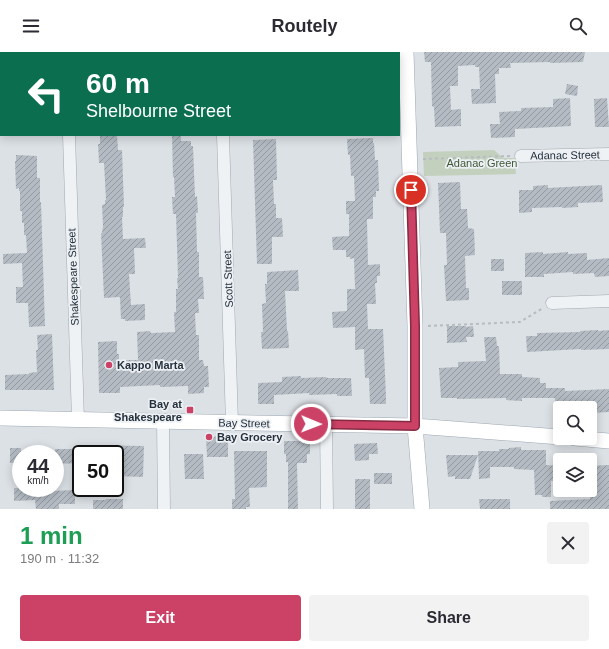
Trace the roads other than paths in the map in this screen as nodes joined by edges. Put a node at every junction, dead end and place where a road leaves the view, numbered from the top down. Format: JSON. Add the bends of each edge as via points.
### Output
{"nodes":[{"id":1,"x":406,"y":52,"type":"edge"},
{"id":2,"x":69,"y":136,"type":"edge"},
{"id":3,"x":223,"y":136,"type":"edge"},
{"id":4,"x":609,"y":154,"type":"edge"},
{"id":5,"x":521,"y":156,"type":"road end"},
{"id":6,"x":609,"y":301,"type":"edge"},
{"id":7,"x":552,"y":303,"type":"road end"},
{"id":8,"x":0,"y":418,"type":"edge"},
{"id":9,"x":78,"y":420,"type":"junction"},
{"id":10,"x":163,"y":422,"type":"junction"},
{"id":11,"x":232,"y":423,"type":"junction"},
{"id":12,"x":326,"y":424,"type":"junction"},
{"id":13,"x":415,"y":426,"type":"junction"},
{"id":14,"x":553,"y":436,"type":"edge"},
{"id":15,"x":597,"y":440,"type":"edge"},
{"id":16,"x":609,"y":441,"type":"edge"},
{"id":17,"x":164,"y":509,"type":"edge"},
{"id":18,"x":327,"y":509,"type":"edge"},
{"id":19,"x":422,"y":509,"type":"edge"}],
"edges":[{"from":1,"to":13,"type":"main road","via":[[415,326]]},
{"from":2,"to":9,"type":"street","name":"Shakespeare Street"},
{"from":3,"to":11,"type":"street","name":"Scott Street"},
{"from":4,"to":5,"type":"street","name":"Adanac Street"},
{"from":6,"to":7,"type":"street"},
{"from":8,"to":9,"type":"main road","name":"Bay Street"},
{"from":9,"to":10,"type":"main road","name":"Bay Street"},
{"from":10,"to":11,"type":"main road","name":"Bay Street"},
{"from":10,"to":17,"type":"street"},
{"from":11,"to":12,"type":"main road","name":"Bay Street"},
{"from":12,"to":13,"type":"main road","name":"Bay Street"},
{"from":12,"to":18,"type":"street"},
{"from":13,"to":14,"type":"main road","name":"Bay Street"},
{"from":13,"to":19,"type":"main road"},
{"from":15,"to":16,"type":"main road"}]}
